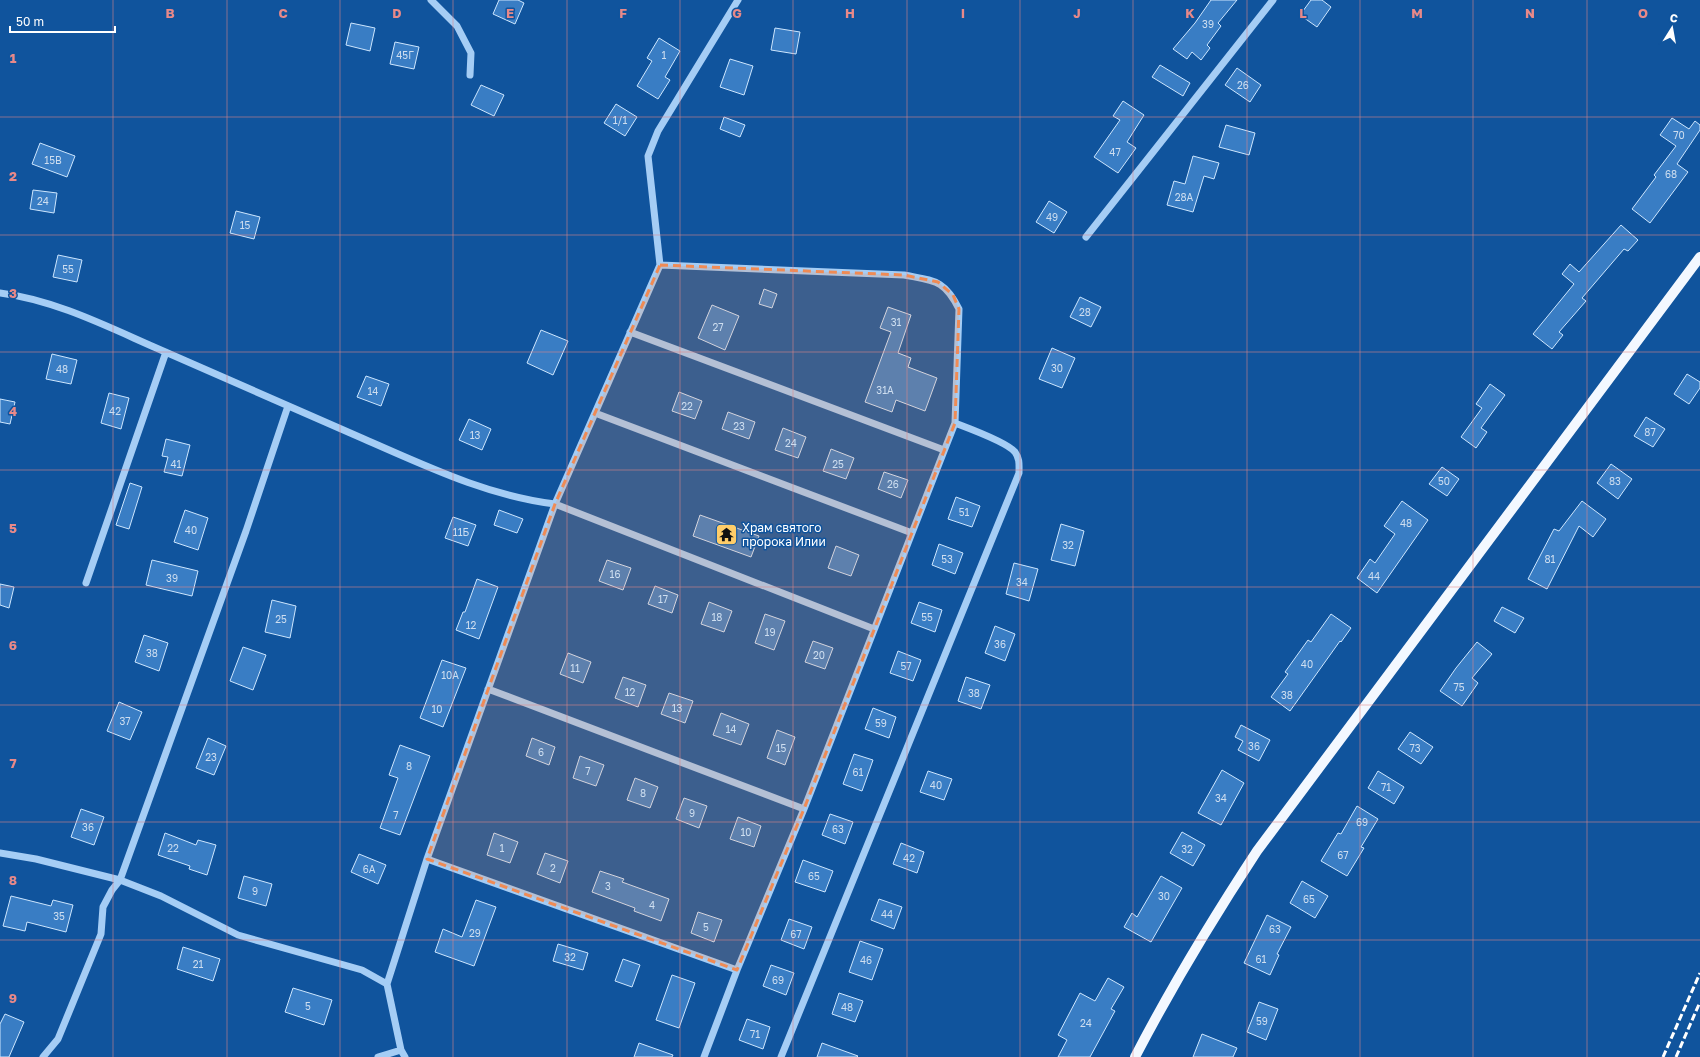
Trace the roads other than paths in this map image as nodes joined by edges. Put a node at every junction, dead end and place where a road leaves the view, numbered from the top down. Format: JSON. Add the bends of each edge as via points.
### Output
{"nodes":[{"id":1,"x":431,"y":0,"type":"edge"},
{"id":2,"x":738,"y":0,"type":"edge"},
{"id":3,"x":1272,"y":0,"type":"edge"},
{"id":4,"x":470,"y":76,"type":"dead end"},
{"id":5,"x":1086,"y":237,"type":"dead end"},
{"id":6,"x":1700,"y":257,"type":"edge"},
{"id":7,"x":660,"y":265,"type":"junction"},
{"id":8,"x":0,"y":293,"type":"edge"},
{"id":9,"x":630,"y":332,"type":"junction"},
{"id":10,"x":166,"y":352,"type":"junction"},
{"id":11,"x":288,"y":406,"type":"junction"},
{"id":12,"x":595,"y":413,"type":"junction"},
{"id":13,"x":955,"y":423,"type":"junction"},
{"id":14,"x":944,"y":450,"type":"junction"},
{"id":15,"x":555,"y":504,"type":"junction"},
{"id":16,"x":912,"y":533,"type":"junction"},
{"id":17,"x":86,"y":583,"type":"dead end"},
{"id":18,"x":874,"y":629,"type":"junction"},
{"id":19,"x":488,"y":689,"type":"junction"},
{"id":20,"x":804,"y":810,"type":"junction"},
{"id":21,"x":0,"y":853,"type":"edge"},
{"id":22,"x":426,"y":859,"type":"junction"},
{"id":23,"x":120,"y":880,"type":"junction"},
{"id":24,"x":737,"y":970,"type":"junction"},
{"id":25,"x":387,"y":984,"type":"junction"},
{"id":26,"x":403,"y":1054,"type":"edge"},
{"id":27,"x":43,"y":1057,"type":"edge"},
{"id":28,"x":378,"y":1057,"type":"edge"},
{"id":29,"x":704,"y":1057,"type":"edge"},
{"id":30,"x":781,"y":1057,"type":"edge"},
{"id":31,"x":1134,"y":1057,"type":"edge"}],
"edges":[{"from":1,"to":4,"type":"street","via":[[457,26],[471,53]]},
{"from":2,"to":7,"type":"street","via":[[658,131],[648,156]]},
{"from":3,"to":5,"type":"street"},
{"from":6,"to":31,"type":"main road","via":[[1257,851],[1213,918]]},
{"from":7,"to":9,"type":"street"},
{"from":7,"to":13,"type":"street","via":[[904,275],[938,282],[952,295],[959,309]]},
{"from":8,"to":10,"type":"street","via":[[68,310]]},
{"from":9,"to":12,"type":"street"},
{"from":9,"to":14,"type":"street"},
{"from":10,"to":11,"type":"street"},
{"from":10,"to":17,"type":"street"},
{"from":11,"to":15,"type":"street","via":[[458,479],[528,501]]},
{"from":11,"to":23,"type":"street","via":[[246,531]]},
{"from":12,"to":15,"type":"street"},
{"from":12,"to":16,"type":"street"},
{"from":13,"to":14,"type":"street"},
{"from":13,"to":30,"type":"street","via":[[1002,443],[1014,451],[1019,460],[1019,473]]},
{"from":14,"to":16,"type":"street"},
{"from":15,"to":18,"type":"street"},
{"from":15,"to":19,"type":"street"},
{"from":16,"to":18,"type":"street"},
{"from":18,"to":20,"type":"street"},
{"from":19,"to":20,"type":"street"},
{"from":19,"to":22,"type":"street"},
{"from":20,"to":24,"type":"street"},
{"from":21,"to":23,"type":"street","via":[[36,859]]},
{"from":22,"to":24,"type":"street"},
{"from":22,"to":25,"type":"street"},
{"from":23,"to":25,"type":"street","via":[[161,896],[238,935],[362,970]]},
{"from":23,"to":27,"type":"street","via":[[103,907],[101,934],[58,1039]]},
{"from":24,"to":29,"type":"street"},
{"from":25,"to":26,"type":"street"},
{"from":26,"to":28,"type":"street"}]}
